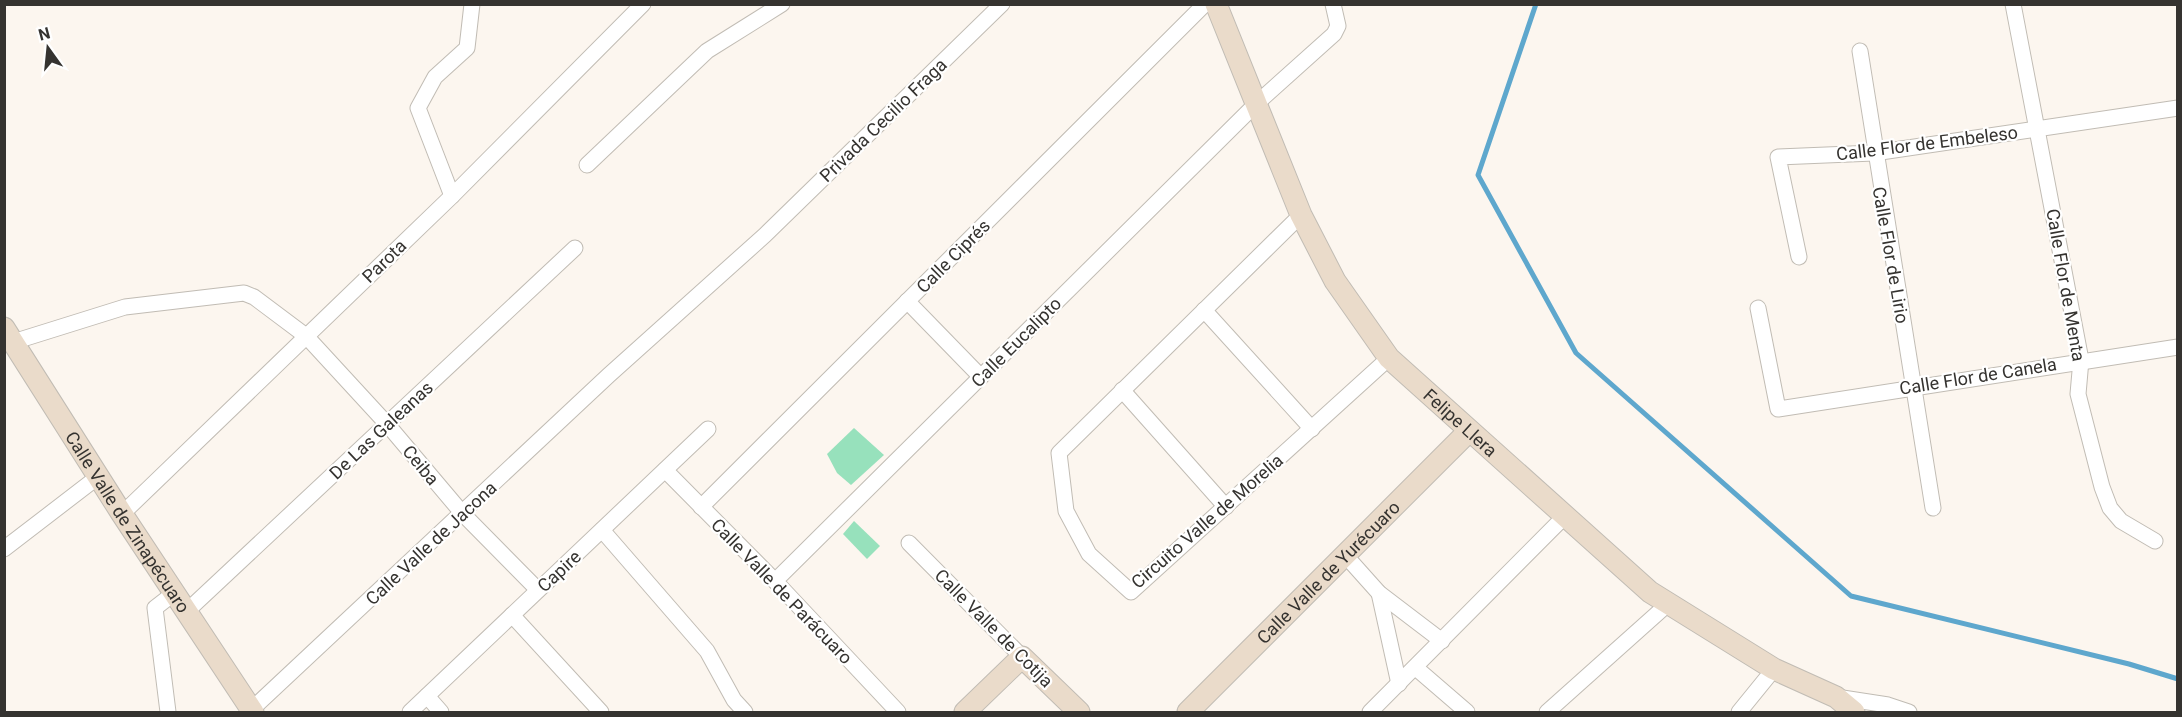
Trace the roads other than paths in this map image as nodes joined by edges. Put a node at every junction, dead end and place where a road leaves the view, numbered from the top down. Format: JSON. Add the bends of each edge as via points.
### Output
{"nodes":[{"id":1,"x":472,"y":4,"type":"edge"},
{"id":2,"x":643,"y":4,"type":"edge"},
{"id":3,"x":782,"y":4,"type":"edge"},
{"id":4,"x":1002,"y":4,"type":"edge"},
{"id":5,"x":1205,"y":4,"type":"edge"},
{"id":6,"x":1216,"y":4,"type":"edge"},
{"id":7,"x":1333,"y":4,"type":"edge"},
{"id":8,"x":2013,"y":4,"type":"edge"},
{"id":9,"x":1860,"y":51,"type":"dead end"},
{"id":10,"x":1257,"y":103,"type":"junction"},
{"id":11,"x":2178,"y":108,"type":"edge"},
{"id":12,"x":2038,"y":129,"type":"junction"},
{"id":13,"x":1874,"y":153,"type":"junction"},
{"id":14,"x":587,"y":165,"type":"dead end"},
{"id":15,"x":452,"y":196,"type":"junction"},
{"id":16,"x":1301,"y":215,"type":"junction"},
{"id":17,"x":575,"y":248,"type":"dead end"},
{"id":18,"x":1799,"y":257,"type":"dead end"},
{"id":19,"x":907,"y":301,"type":"junction"},
{"id":20,"x":1758,"y":308,"type":"dead end"},
{"id":21,"x":1204,"y":310,"type":"junction"},
{"id":22,"x":9,"y":335,"type":"edge"},
{"id":23,"x":306,"y":336,"type":"junction"},
{"id":24,"x":2178,"y":347,"type":"edge"},
{"id":25,"x":1389,"y":358,"type":"junction"},
{"id":26,"x":2081,"y":360,"type":"junction"},
{"id":27,"x":609,"y":375,"type":"joint"},
{"id":28,"x":981,"y":377,"type":"junction"},
{"id":29,"x":1914,"y":386,"type":"junction"},
{"id":30,"x":1122,"y":390,"type":"junction"},
{"id":31,"x":387,"y":424,"type":"junction"},
{"id":32,"x":708,"y":429,"type":"dead end"},
{"id":33,"x":1312,"y":429,"type":"junction"},
{"id":34,"x":1469,"y":431,"type":"junction"},
{"id":35,"x":665,"y":470,"type":"junction"},
{"id":36,"x":99,"y":476,"type":"junction"},
{"id":37,"x":701,"y":507,"type":"junction"},
{"id":38,"x":1226,"y":507,"type":"junction"},
{"id":39,"x":1933,"y":508,"type":"dead end"},
{"id":40,"x":122,"y":514,"type":"junction"},
{"id":41,"x":463,"y":514,"type":"junction"},
{"id":42,"x":1565,"y":516,"type":"junction"},
{"id":43,"x":602,"y":530,"type":"junction"},
{"id":44,"x":2155,"y":541,"type":"dead end"},
{"id":45,"x":909,"y":543,"type":"dead end"},
{"id":46,"x":4,"y":549,"type":"edge"},
{"id":47,"x":1345,"y":555,"type":"junction"},
{"id":48,"x":775,"y":581,"type":"junction"},
{"id":49,"x":538,"y":590,"type":"junction"},
{"id":50,"x":1379,"y":593,"type":"junction"},
{"id":51,"x":173,"y":594,"type":"junction"},
{"id":52,"x":1669,"y":603,"type":"junction"},
{"id":53,"x":186,"y":612,"type":"junction"},
{"id":54,"x":512,"y":615,"type":"junction"},
{"id":55,"x":1442,"y":641,"type":"junction"},
{"id":56,"x":1022,"y":657,"type":"junction"},
{"id":57,"x":1416,"y":668,"type":"junction"},
{"id":58,"x":1774,"y":669,"type":"junction"},
{"id":59,"x":1399,"y":684,"type":"junction"},
{"id":60,"x":427,"y":696,"type":"junction"},
{"id":61,"x":1836,"y":697,"type":"junction"},
{"id":62,"x":252,"y":711,"type":"edge"},
{"id":63,"x":168,"y":712,"type":"edge"},
{"id":64,"x":410,"y":712,"type":"edge"},
{"id":65,"x":441,"y":712,"type":"edge"},
{"id":66,"x":601,"y":712,"type":"edge"},
{"id":67,"x":745,"y":712,"type":"edge"},
{"id":68,"x":898,"y":712,"type":"edge"},
{"id":69,"x":965,"y":712,"type":"edge"},
{"id":70,"x":1079,"y":712,"type":"edge"},
{"id":71,"x":1188,"y":712,"type":"edge"},
{"id":72,"x":1370,"y":712,"type":"edge"},
{"id":73,"x":1467,"y":712,"type":"edge"},
{"id":74,"x":1547,"y":712,"type":"edge"},
{"id":75,"x":1739,"y":712,"type":"edge"},
{"id":76,"x":1854,"y":712,"type":"edge"},
{"id":77,"x":1909,"y":712,"type":"edge"}],
"edges":[{"from":1,"to":15,"type":"street","via":[[467,48],[435,77],[418,108]]},
{"from":2,"to":15,"type":"street","name":"Parota"},
{"from":3,"to":14,"type":"street","via":[[707,51]]},
{"from":4,"to":27,"type":"street","name":"Privada Cecilio Fraga","via":[[765,236]]},
{"from":5,"to":19,"type":"street","name":"Calle Ciprés"},
{"from":6,"to":10,"type":"street","name":"Felipe Llera"},
{"from":7,"to":10,"type":"street","name":"Calle Eucalipto","via":[[1338,26],[1334,34]]},
{"from":8,"to":12,"type":"street","name":"Calle Flor de Menta"},
{"from":9,"to":13,"type":"street","name":"Calle Flor de Lirio"},
{"from":10,"to":16,"type":"street","name":"Felipe Llera"},
{"from":10,"to":28,"type":"street","name":"Calle Eucalipto"},
{"from":11,"to":12,"type":"street","name":"Calle Flor de Embeleso"},
{"from":12,"to":13,"type":"street","name":"Calle Flor de Embeleso"},
{"from":12,"to":26,"type":"street","name":"Calle Flor de Menta"},
{"from":13,"to":18,"type":"street","name":"Calle Flor de Embeleso","via":[[1778,157]]},
{"from":13,"to":29,"type":"street","name":"Calle Flor de Lirio"},
{"from":15,"to":23,"type":"street","name":"Parota"},
{"from":16,"to":21,"type":"street","name":"Circuito Valle de Morelia"},
{"from":16,"to":25,"type":"street","name":"Felipe Llera","via":[[1335,280]]},
{"from":17,"to":31,"type":"street","name":"De Las Galeanas"},
{"from":19,"to":28,"type":"street"},
{"from":19,"to":37,"type":"street","name":"Calle Ciprés"},
{"from":20,"to":29,"type":"street","name":"Calle Flor de Canela","via":[[1778,409]]},
{"from":21,"to":30,"type":"street","name":"Circuito Valle de Morelia"},
{"from":21,"to":33,"type":"street"},
{"from":22,"to":23,"type":"street","name":"Ceiba","via":[[125,306],[244,293]]},
{"from":22,"to":36,"type":"street","name":"Calle Valle de Zinapécuaro"},
{"from":23,"to":31,"type":"street","name":"Ceiba"},
{"from":23,"to":40,"type":"street","name":"Parota"},
{"from":24,"to":26,"type":"street","name":"Calle Flor de Canela"},
{"from":25,"to":33,"type":"street","name":"Circuito Valle de Morelia"},
{"from":25,"to":34,"type":"street","name":"Felipe Llera"},
{"from":26,"to":29,"type":"street","name":"Calle Flor de Canela"},
{"from":26,"to":44,"type":"street","name":"Calle Flor de Menta","via":[[2078,394],[2110,508],[2121,522]]},
{"from":27,"to":41,"type":"street","name":"Calle Valle de Jacona"},
{"from":28,"to":48,"type":"street","name":"Calle Eucalipto"},
{"from":29,"to":39,"type":"street","name":"Calle Flor de Lirio"},
{"from":30,"to":38,"type":"street"},
{"from":30,"to":38,"type":"street","name":"Circuito Valle de Morelia","via":[[1059,453],[1066,512],[1089,554],[1131,592]]},
{"from":31,"to":41,"type":"street","name":"Ceiba"},
{"from":31,"to":53,"type":"street","name":"De Las Galeanas"},
{"from":32,"to":35,"type":"street","name":"Capire"},
{"from":33,"to":38,"type":"street","name":"Circuito Valle de Morelia"},
{"from":34,"to":42,"type":"street","name":"Felipe Llera"},
{"from":34,"to":47,"type":"street","name":"Calle Valle de Yurécuaro"},
{"from":35,"to":37,"type":"street","name":"Calle Valle de Parácuaro"},
{"from":35,"to":43,"type":"street","name":"Capire"},
{"from":36,"to":40,"type":"street","name":"Calle Valle de Zinapécuaro"},
{"from":36,"to":46,"type":"street"},
{"from":37,"to":48,"type":"street","name":"Calle Valle de Parácuaro"},
{"from":40,"to":51,"type":"street","name":"Calle Valle de Zinapécuaro"},
{"from":41,"to":49,"type":"street","name":"Ceiba"},
{"from":41,"to":62,"type":"street","name":"Calle Valle de Jacona"},
{"from":42,"to":52,"type":"street","name":"Felipe Llera","via":[[1650,592]]},
{"from":42,"to":55,"type":"street"},
{"from":43,"to":49,"type":"street","name":"Capire"},
{"from":43,"to":67,"type":"street","via":[[707,651]]},
{"from":45,"to":56,"type":"street","name":"Calle Valle de Cotija"},
{"from":47,"to":50,"type":"street"},
{"from":47,"to":71,"type":"street","name":"Calle Valle de Yurécuaro"},
{"from":48,"to":68,"type":"street","name":"Calle Valle de Parácuaro"},
{"from":49,"to":54,"type":"street","name":"Capire"},
{"from":50,"to":55,"type":"street"},
{"from":50,"to":59,"type":"street"},
{"from":51,"to":53,"type":"street","name":"Calle Valle de Zinapécuaro"},
{"from":51,"to":63,"type":"street","via":[[155,608]]},
{"from":52,"to":58,"type":"street","name":"Felipe Llera"},
{"from":52,"to":74,"type":"street"},
{"from":53,"to":62,"type":"street","name":"Calle Valle de Zinapécuaro"},
{"from":54,"to":60,"type":"street","name":"Capire"},
{"from":54,"to":66,"type":"street"},
{"from":55,"to":57,"type":"street"},
{"from":56,"to":69,"type":"street"},
{"from":56,"to":70,"type":"street","name":"Calle Valle de Cotija"},
{"from":57,"to":59,"type":"street"},
{"from":57,"to":73,"type":"street"},
{"from":58,"to":61,"type":"street","name":"Felipe Llera"},
{"from":58,"to":75,"type":"street"},
{"from":59,"to":72,"type":"street"},
{"from":60,"to":64,"type":"street","name":"Capire"},
{"from":60,"to":65,"type":"street"},
{"from":61,"to":76,"type":"street","name":"Felipe Llera"},
{"from":61,"to":77,"type":"street"}]}
